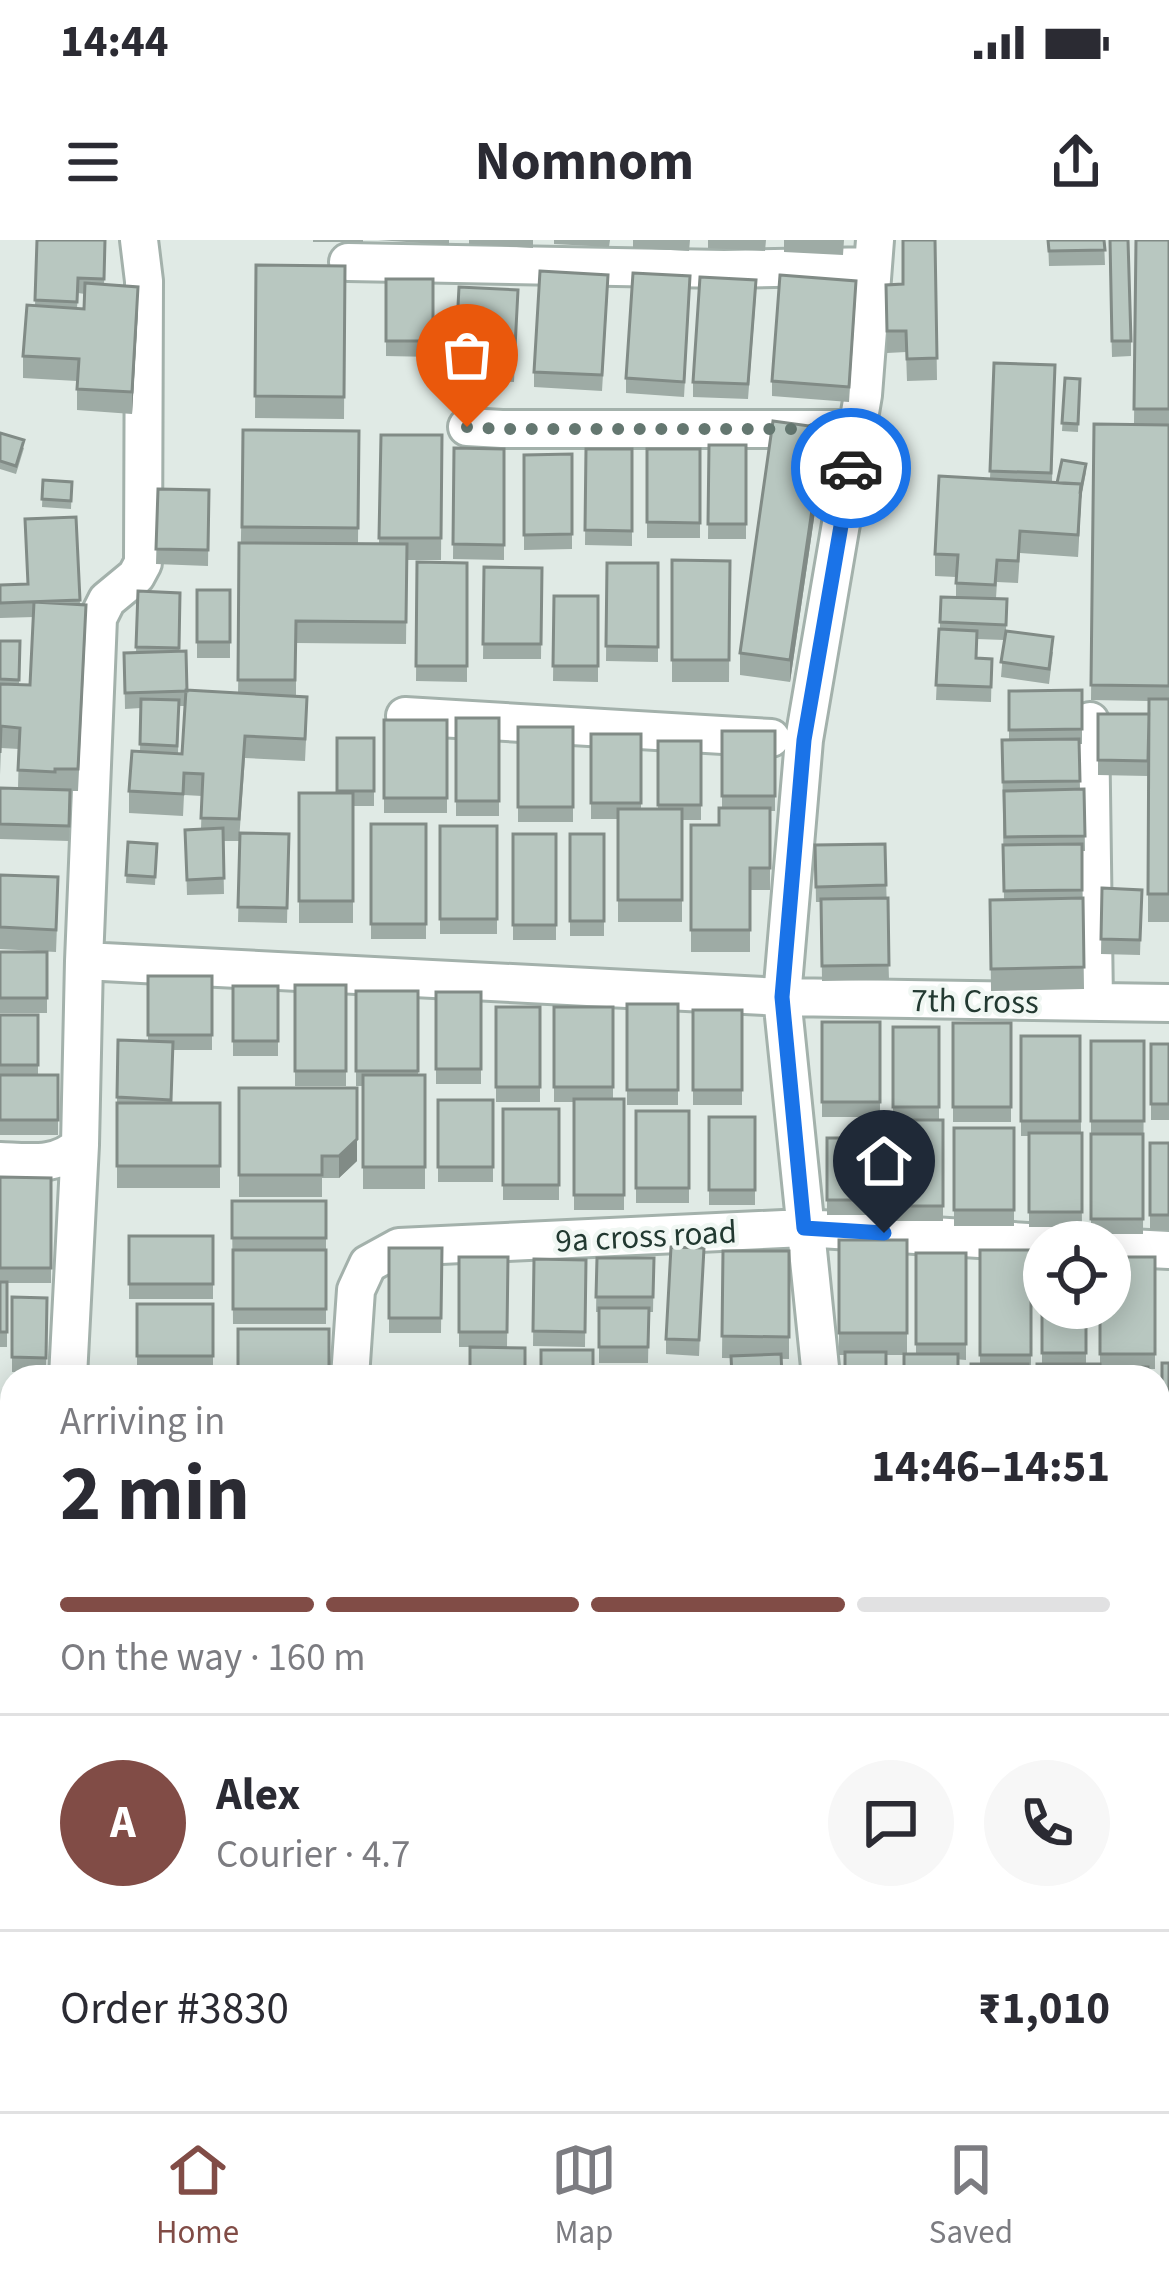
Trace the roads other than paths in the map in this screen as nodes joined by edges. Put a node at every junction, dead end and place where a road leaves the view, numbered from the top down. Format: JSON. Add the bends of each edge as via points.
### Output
{"nodes":[{"id":1,"x":139,"y":240,"type":"edge"},
{"id":2,"x":874,"y":253,"type":"edge"},
{"id":3,"x":348,"y":262,"type":"edge"},
{"id":4,"x":467,"y":427,"type":"dead end"},
{"id":5,"x":858,"y":429,"type":"junction"},
{"id":6,"x":406,"y":716,"type":"edge"},
{"id":7,"x":1090,"y":722,"type":"dead end"},
{"id":8,"x":804,"y":740,"type":"junction"},
{"id":9,"x":84,"y":962,"type":"junction"},
{"id":10,"x":782,"y":997,"type":"junction"},
{"id":11,"x":1094,"y":1002,"type":"junction"},
{"id":12,"x":1169,"y":1003,"type":"edge"},
{"id":13,"x":80,"y":1145,"type":"junction"},
{"id":14,"x":0,"y":1161,"type":"edge"},
{"id":15,"x":804,"y":1228,"type":"junction"},
{"id":16,"x":1023,"y":1242,"type":"edge"},
{"id":17,"x":1131,"y":1248,"type":"edge"},
{"id":18,"x":1169,"y":1250,"type":"edge"},
{"id":19,"x":69,"y":1365,"type":"edge"},
{"id":20,"x":351,"y":1365,"type":"edge"},
{"id":21,"x":820,"y":1365,"type":"edge"}],
"edges":[{"from":1,"to":9,"type":"street","via":[[143,563],[98,618]]},
{"from":2,"to":3,"type":"street","via":[[724,269]]},
{"from":2,"to":5,"type":"street"},
{"from":4,"to":5,"type":"street"},
{"from":5,"to":8,"type":"street"},
{"from":6,"to":8,"type":"street"},
{"from":7,"to":11,"type":"street"},
{"from":8,"to":10,"type":"street"},
{"from":9,"to":10,"type":"street","name":"7th Cross"},
{"from":9,"to":13,"type":"street"},
{"from":10,"to":11,"type":"street","name":"7th Cross"},
{"from":10,"to":15,"type":"street"},
{"from":11,"to":12,"type":"street","name":"7th Cross"},
{"from":13,"to":14,"type":"street","via":[[51,1162]]},
{"from":13,"to":19,"type":"street"},
{"from":15,"to":16,"type":"street","name":"9a cross road"},
{"from":15,"to":20,"type":"street","name":"9a cross road","via":[[398,1247],[368,1264],[356,1290]]},
{"from":15,"to":21,"type":"street"},
{"from":17,"to":18,"type":"street"}]}
